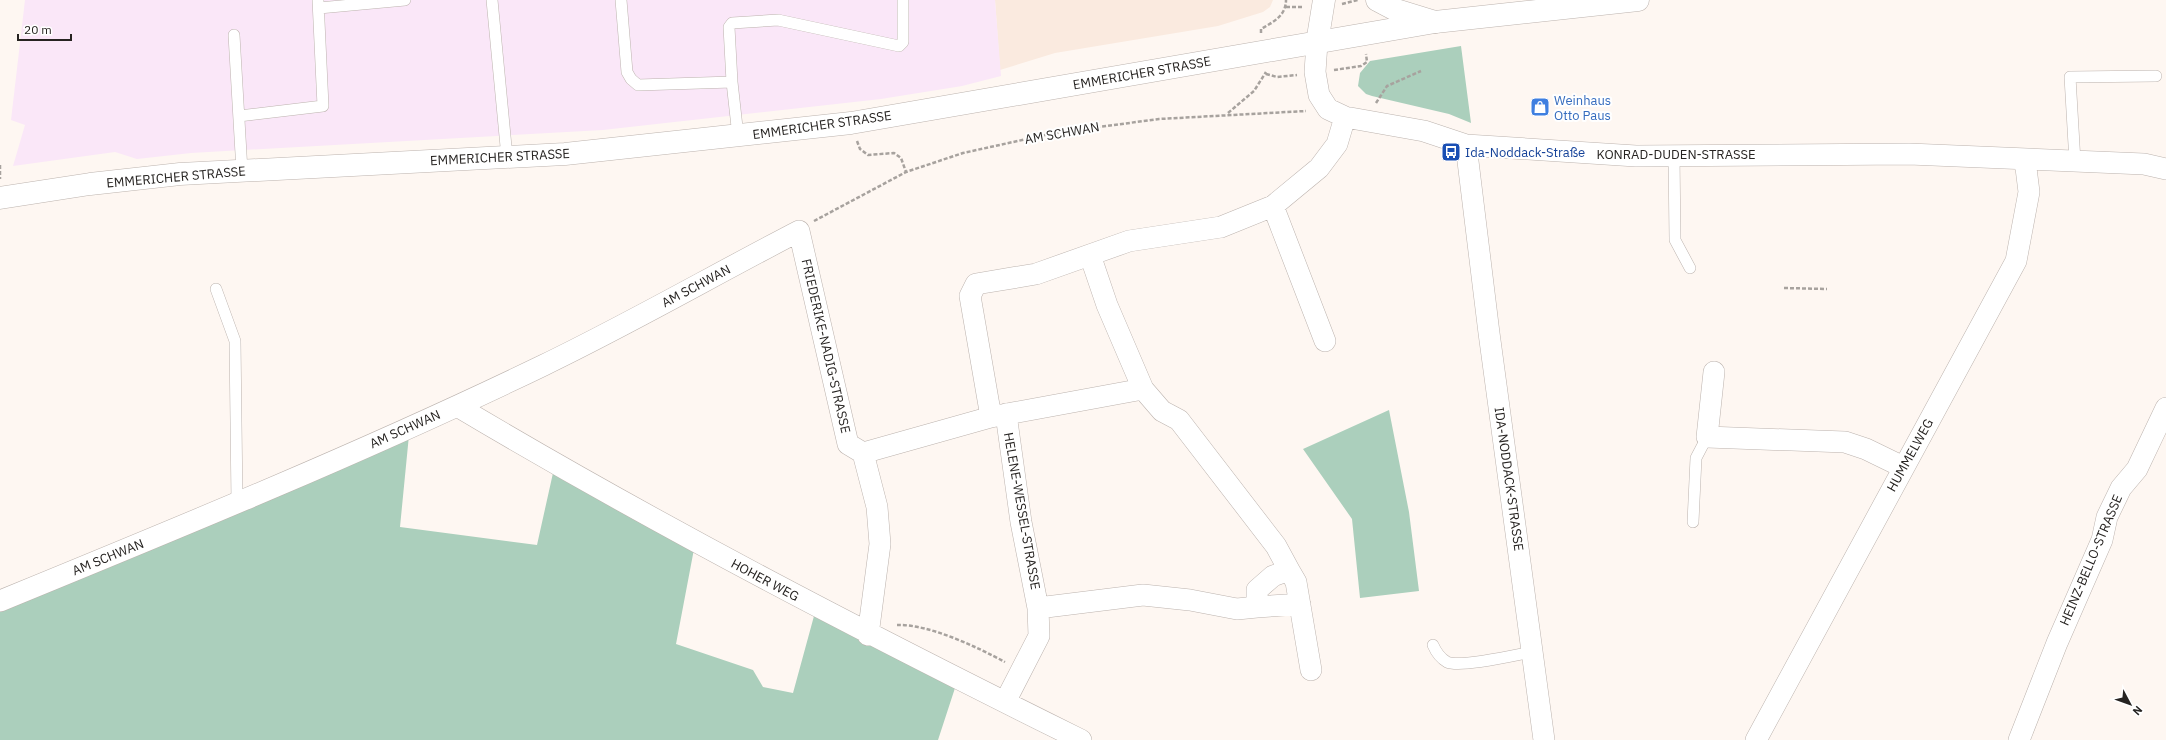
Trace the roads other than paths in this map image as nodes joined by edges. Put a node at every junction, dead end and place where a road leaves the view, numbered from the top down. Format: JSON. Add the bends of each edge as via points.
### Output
{"nodes":[{"id":1,"x":405,"y":0,"type":"edge"},
{"id":2,"x":492,"y":0,"type":"edge"},
{"id":3,"x":621,"y":0,"type":"edge"},
{"id":4,"x":903,"y":0,"type":"edge"},
{"id":5,"x":1324,"y":0,"type":"edge"},
{"id":6,"x":1378,"y":0,"type":"edge"},
{"id":7,"x":1638,"y":0,"type":"edge"},
{"id":8,"x":318,"y":4,"type":"edge"},
{"id":9,"x":1435,"y":22,"type":"junction"},
{"id":10,"x":234,"y":36,"type":"dead end"},
{"id":11,"x":1317,"y":43,"type":"junction"},
{"id":12,"x":2156,"y":76,"type":"dead end"},
{"id":13,"x":732,"y":82,"type":"junction"},
{"id":14,"x":1336,"y":113,"type":"junction"},
{"id":15,"x":239,"y":116,"type":"junction"},
{"id":16,"x":738,"y":136,"type":"junction"},
{"id":17,"x":1466,"y":145,"type":"junction"},
{"id":18,"x":1674,"y":155,"type":"junction"},
{"id":19,"x":507,"y":157,"type":"junction"},
{"id":20,"x":2025,"y":160,"type":"junction"},
{"id":21,"x":2074,"y":162,"type":"junction"},
{"id":22,"x":2166,"y":169,"type":"edge"},
{"id":23,"x":242,"y":171,"type":"junction"},
{"id":24,"x":0,"y":198,"type":"edge"},
{"id":25,"x":1273,"y":206,"type":"junction"},
{"id":26,"x":805,"y":227,"type":"joint"},
{"id":27,"x":1090,"y":255,"type":"junction"},
{"id":28,"x":1690,"y":268,"type":"dead end"},
{"id":29,"x":216,"y":289,"type":"dead end"},
{"id":30,"x":1325,"y":341,"type":"dead end"},
{"id":31,"x":1714,"y":372,"type":"dead end"},
{"id":32,"x":1143,"y":389,"type":"junction"},
{"id":33,"x":457,"y":406,"type":"junction"},
{"id":34,"x":2166,"y":408,"type":"edge"},
{"id":35,"x":998,"y":416,"type":"junction"},
{"id":36,"x":1707,"y":437,"type":"junction"},
{"id":37,"x":863,"y":453,"type":"junction"},
{"id":38,"x":1903,"y":467,"type":"junction"},
{"id":39,"x":237,"y":502,"type":"junction"},
{"id":40,"x":1693,"y":522,"type":"dead end"},
{"id":41,"x":1289,"y":570,"type":"junction"},
{"id":42,"x":0,"y":601,"type":"edge"},
{"id":43,"x":1300,"y":604,"type":"junction"},
{"id":44,"x":1038,"y":608,"type":"junction"},
{"id":45,"x":1247,"y":608,"type":"junction"},
{"id":46,"x":869,"y":630,"type":"junction"},
{"id":47,"x":1433,"y":645,"type":"dead end"},
{"id":48,"x":1532,"y":652,"type":"junction"},
{"id":49,"x":1312,"y":670,"type":"dead end"},
{"id":50,"x":1005,"y":702,"type":"junction"},
{"id":51,"x":1081,"y":740,"type":"edge"},
{"id":52,"x":1544,"y":740,"type":"edge"},
{"id":53,"x":1756,"y":740,"type":"edge"},
{"id":54,"x":2019,"y":740,"type":"edge"}],
"edges":[{"from":1,"to":8,"type":"lane"},
{"from":2,"to":19,"type":"lane"},
{"from":3,"to":13,"type":"lane","via":[[627,72],[638,85]]},
{"from":4,"to":13,"type":"lane","via":[[903,42],[899,46],[778,20],[732,23],[729,27]]},
{"from":5,"to":11,"type":"main road"},
{"from":6,"to":9,"type":"main road","via":[[1396,10]]},
{"from":7,"to":9,"type":"main road","name":"EMMERICHER STRASSE"},
{"from":8,"to":15,"type":"lane","via":[[323,106]]},
{"from":9,"to":11,"type":"main road","name":"EMMERICHER STRASSE"},
{"from":10,"to":15,"type":"lane"},
{"from":11,"to":14,"type":"street","via":[[1315,72],[1319,95]]},
{"from":11,"to":16,"type":"main road","name":"EMMERICHER STRASSE","via":[[851,123]]},
{"from":12,"to":21,"type":"lane","via":[[2070,77]]},
{"from":13,"to":16,"type":"lane"},
{"from":14,"to":17,"type":"street","name":"KONRAD-DUDEN-STRASSE","via":[[1424,131]]},
{"from":14,"to":25,"type":"street","via":[[1337,144],[1319,168]]},
{"from":15,"to":23,"type":"lane"},
{"from":16,"to":19,"type":"main road","name":"EMMERICHER STRASSE","via":[[565,154]]},
{"from":17,"to":18,"type":"street","name":"KONRAD-DUDEN-STRASSE","via":[[1636,156]]},
{"from":17,"to":48,"type":"street","name":"IDA-NODDACK-STRASSE"},
{"from":18,"to":20,"type":"street","name":"KONRAD-DUDEN-STRASSE","via":[[1902,154]]},
{"from":18,"to":28,"type":"lane","via":[[1675,240]]},
{"from":19,"to":23,"type":"main road","name":"EMMERICHER STRASSE"},
{"from":20,"to":21,"type":"street","name":"KONRAD-DUDEN-STRASSE"},
{"from":20,"to":38,"type":"street","name":"HUMMELWEG","via":[[2029,192],[2016,261]]},
{"from":21,"to":22,"type":"street","name":"KONRAD-DUDEN-STRASSE","via":[[2144,164]]},
{"from":23,"to":24,"type":"main road","name":"EMMERICHER STRASSE","via":[[180,174]]},
{"from":25,"to":27,"type":"street","via":[[1221,227],[1129,241]]},
{"from":25,"to":30,"type":"street"},
{"from":26,"to":33,"type":"street","name":"AM SCHWAN","via":[[618,328]]},
{"from":26,"to":37,"type":"street","name":"FRIEDERIKE-NADIG-STRASSE","via":[[848,444]]},
{"from":27,"to":32,"type":"street","via":[[1107,305]]},
{"from":27,"to":35,"type":"street","name":"HELENE-WESSEL-STRASSE","via":[[1036,274],[976,284],[970,296]]},
{"from":29,"to":39,"type":"lane","via":[[235,341]]},
{"from":31,"to":36,"type":"street"},
{"from":32,"to":35,"type":"street"},
{"from":32,"to":41,"type":"street","via":[[1162,411],[1179,420],[1276,546]]},
{"from":33,"to":39,"type":"street","name":"AM SCHWAN"},
{"from":33,"to":46,"type":"street","name":"HOHER WEG","via":[[665,526]]},
{"from":34,"to":54,"type":"street","name":"HEINZ-BELLO-STRASSE","via":[[2137,469],[2121,488],[2107,517],[2102,540],[2057,643]]},
{"from":35,"to":37,"type":"street"},
{"from":35,"to":44,"type":"street","name":"HELENE-WESSEL-STRASSE"},
{"from":36,"to":38,"type":"street","via":[[1845,442]]},
{"from":36,"to":40,"type":"lane","via":[[1696,458]]},
{"from":37,"to":46,"type":"street","via":[[876,507],[880,544]]},
{"from":38,"to":53,"type":"street","name":"HUMMELWEG"},
{"from":39,"to":42,"type":"street","name":"AM SCHWAN"},
{"from":41,"to":43,"type":"street","via":[[1296,582]]},
{"from":41,"to":45,"type":"street","via":[[1273,576],[1257,590]]},
{"from":43,"to":45,"type":"street","name":"HELENE-WESSEL-STRASSE"},
{"from":43,"to":49,"type":"street"},
{"from":44,"to":45,"type":"street","name":"HELENE-WESSEL-STRASSE","via":[[1143,595]]},
{"from":44,"to":50,"type":"street","name":"HELENE-WESSEL-STRASSE","via":[[1039,636]]},
{"from":46,"to":50,"type":"street","name":"HOHER WEG"},
{"from":47,"to":48,"type":"lane","via":[[1442,658],[1451,663]]},
{"from":48,"to":52,"type":"street","name":"IDA-NODDACK-STRASSE"},
{"from":50,"to":51,"type":"street","name":"HOHER WEG"}]}
